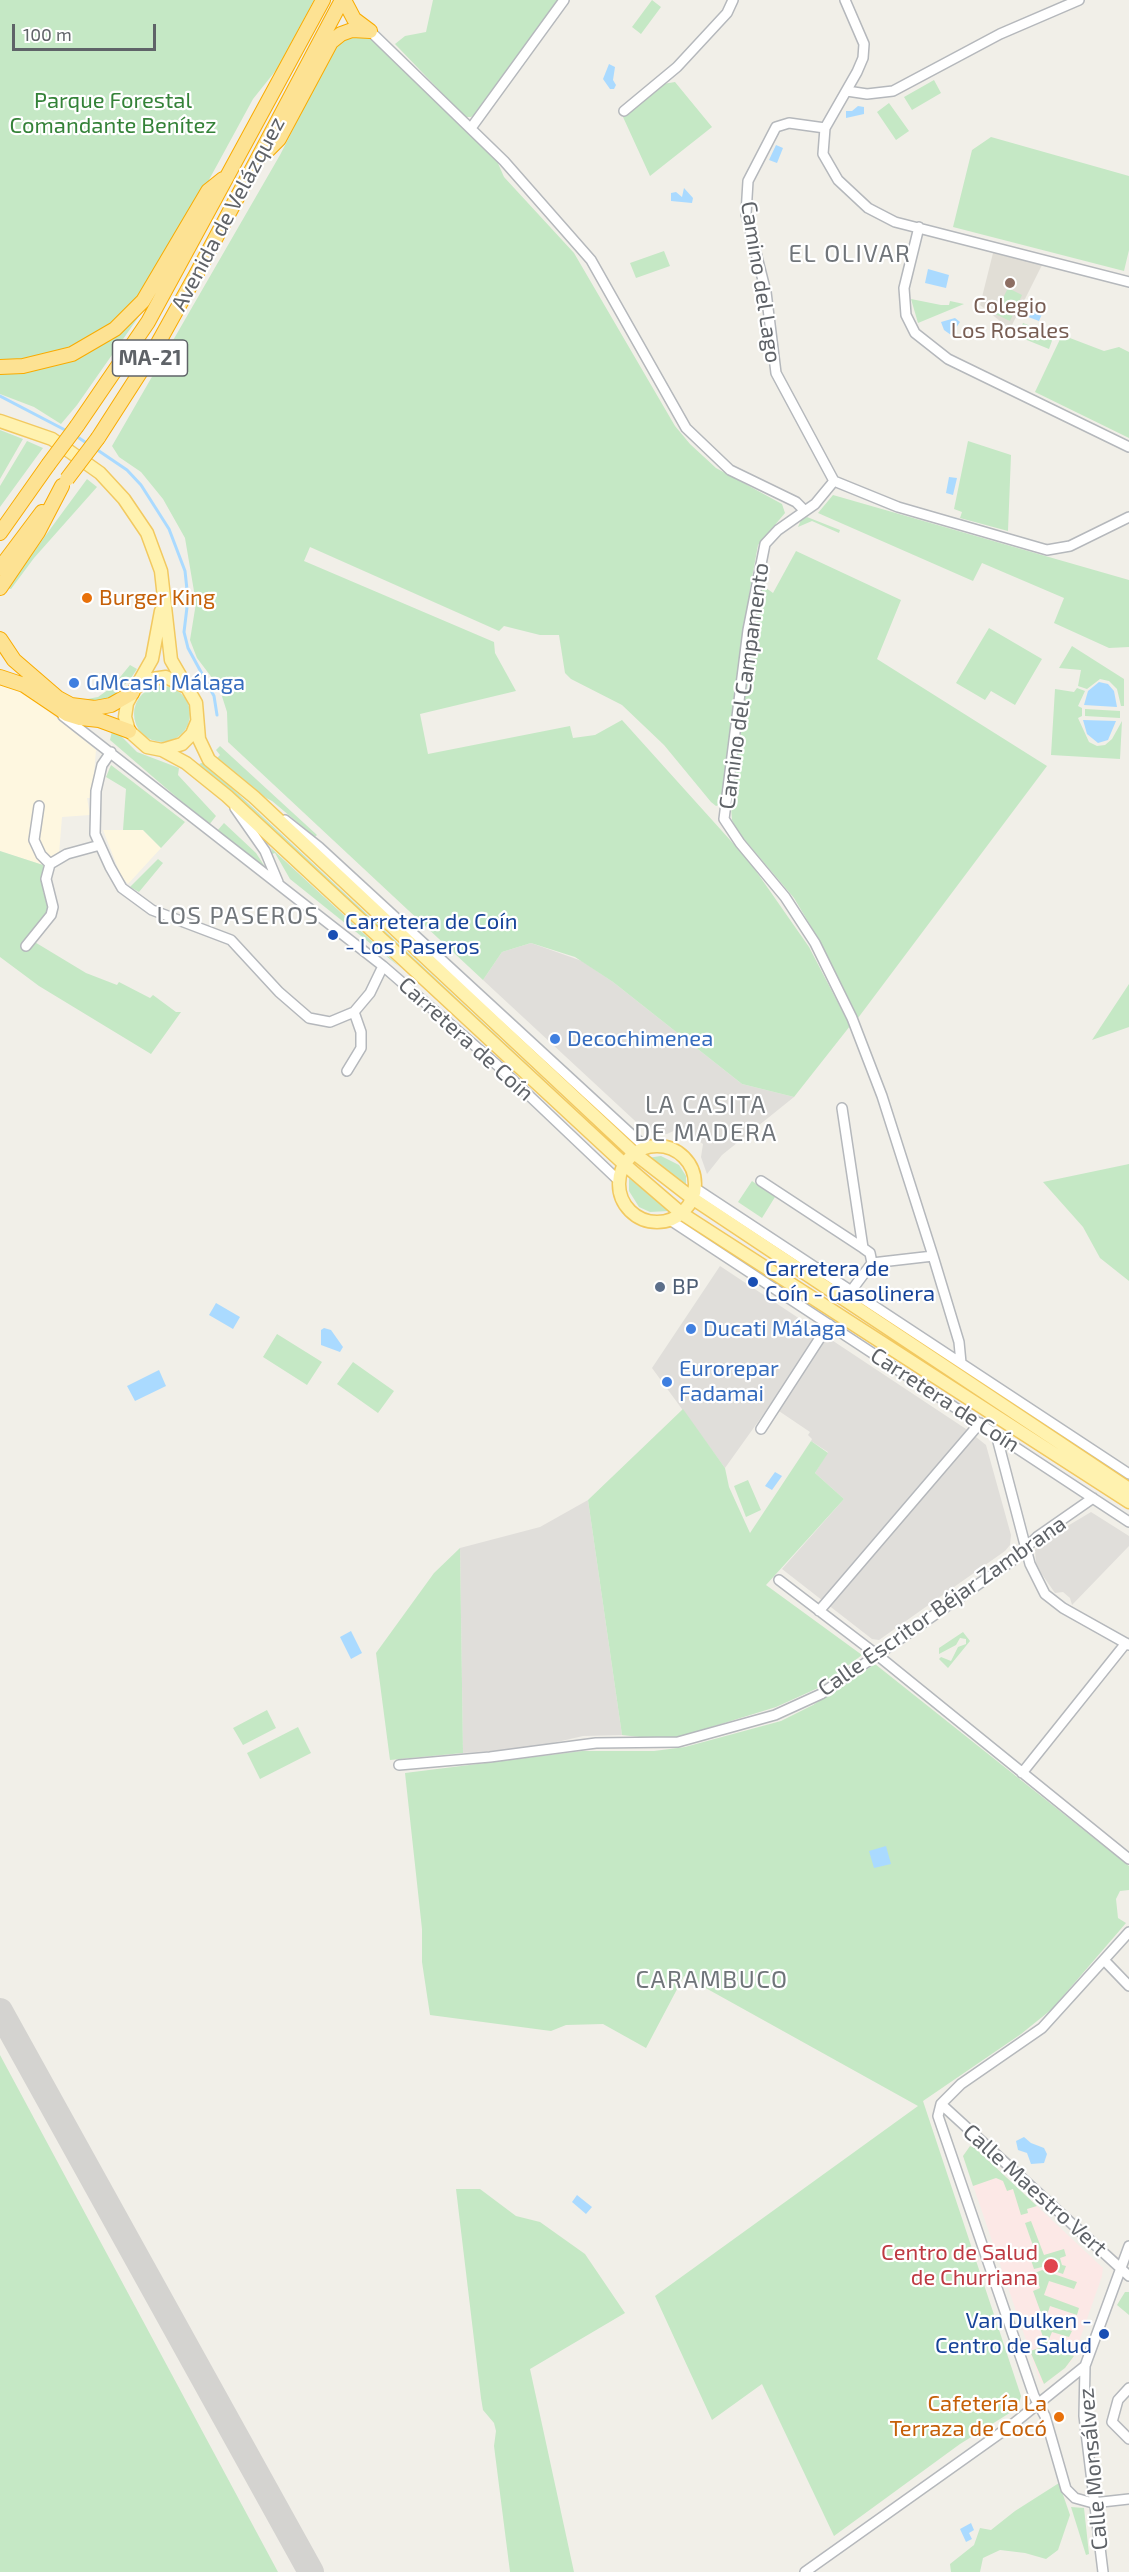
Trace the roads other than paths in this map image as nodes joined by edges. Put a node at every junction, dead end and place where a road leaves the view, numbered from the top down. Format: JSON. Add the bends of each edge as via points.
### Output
{"nodes":[{"id":1,"x":323,"y":0,"type":"edge"},
{"id":2,"x":343,"y":0,"type":"edge"},
{"id":3,"x":564,"y":0,"type":"edge"},
{"id":4,"x":733,"y":0,"type":"edge"},
{"id":5,"x":845,"y":0,"type":"edge"},
{"id":6,"x":1079,"y":0,"type":"edge"},
{"id":7,"x":370,"y":31,"type":"junction"},
{"id":8,"x":847,"y":91,"type":"junction"},
{"id":9,"x":624,"y":111,"type":"dead end"},
{"id":10,"x":471,"y":128,"type":"junction"},
{"id":11,"x":825,"y":128,"type":"junction"},
{"id":12,"x":256,"y":162,"type":"junction"},
{"id":13,"x":229,"y":174,"type":"junction"},
{"id":14,"x":919,"y":227,"type":"junction"},
{"id":15,"x":1129,"y":282,"type":"edge"},
{"id":16,"x":0,"y":368,"type":"edge"},
{"id":17,"x":0,"y":421,"type":"edge"},
{"id":18,"x":1129,"y":447,"type":"edge"},
{"id":19,"x":65,"y":482,"type":"junction"},
{"id":20,"x":834,"y":482,"type":"junction"},
{"id":21,"x":26,"y":495,"type":"junction"},
{"id":22,"x":805,"y":511,"type":"junction"},
{"id":23,"x":0,"y":516,"type":"edge"},
{"id":24,"x":1129,"y":517,"type":"edge"},
{"id":25,"x":0,"y":533,"type":"edge"},
{"id":26,"x":0,"y":568,"type":"edge"},
{"id":27,"x":0,"y":588,"type":"edge"},
{"id":28,"x":163,"y":595,"type":"junction"},
{"id":29,"x":0,"y":639,"type":"edge"},
{"id":30,"x":0,"y":677,"type":"edge"},
{"id":31,"x":187,"y":687,"type":"junction"},
{"id":32,"x":135,"y":689,"type":"junction"},
{"id":33,"x":48,"y":702,"type":"junction"},
{"id":34,"x":197,"y":721,"type":"junction"},
{"id":35,"x":129,"y":730,"type":"junction"},
{"id":36,"x":162,"y":750,"type":"junction"},
{"id":37,"x":111,"y":752,"type":"junction"},
{"id":38,"x":227,"y":796,"type":"junction"},
{"id":39,"x":39,"y":806,"type":"dead end"},
{"id":40,"x":100,"y":844,"type":"junction"},
{"id":41,"x":50,"y":864,"type":"junction"},
{"id":42,"x":279,"y":884,"type":"junction"},
{"id":43,"x":26,"y":946,"type":"dead end"},
{"id":44,"x":383,"y":966,"type":"junction"},
{"id":45,"x":354,"y":1012,"type":"junction"},
{"id":46,"x":347,"y":1071,"type":"dead end"},
{"id":47,"x":842,"y":1108,"type":"dead end"},
{"id":48,"x":639,"y":1150,"type":"junction"},
{"id":49,"x":624,"y":1164,"type":"junction"},
{"id":50,"x":618,"y":1180,"type":"junction"},
{"id":51,"x":761,"y":1181,"type":"dead end"},
{"id":52,"x":693,"y":1193,"type":"junction"},
{"id":53,"x":676,"y":1216,"type":"junction"},
{"id":54,"x":863,"y":1248,"type":"junction"},
{"id":55,"x":933,"y":1256,"type":"junction"},
{"id":56,"x":872,"y":1263,"type":"junction"},
{"id":57,"x":851,"y":1291,"type":"junction"},
{"id":58,"x":829,"y":1324,"type":"junction"},
{"id":59,"x":962,"y":1363,"type":"junction"},
{"id":60,"x":980,"y":1423,"type":"junction"},
{"id":61,"x":761,"y":1429,"type":"dead end"},
{"id":62,"x":996,"y":1434,"type":"junction"},
{"id":63,"x":1129,"y":1474,"type":"edge"},
{"id":64,"x":1129,"y":1489,"type":"edge"},
{"id":65,"x":1093,"y":1498,"type":"junction"},
{"id":66,"x":1129,"y":1502,"type":"edge"},
{"id":67,"x":1129,"y":1522,"type":"edge"},
{"id":68,"x":1026,"y":1547,"type":"junction"},
{"id":69,"x":779,"y":1580,"type":"dead end"},
{"id":70,"x":819,"y":1611,"type":"junction"},
{"id":71,"x":1128,"y":1644,"type":"edge"},
{"id":72,"x":876,"y":1654,"type":"junction"},
{"id":73,"x":399,"y":1765,"type":"dead end"},
{"id":74,"x":1022,"y":1773,"type":"junction"},
{"id":75,"x":1129,"y":1859,"type":"edge"},
{"id":76,"x":1129,"y":1932,"type":"edge"},
{"id":77,"x":1104,"y":1960,"type":"junction"},
{"id":78,"x":1129,"y":1986,"type":"edge"},
{"id":79,"x":940,"y":2104,"type":"junction"},
{"id":80,"x":1129,"y":2246,"type":"edge"},
{"id":81,"x":1119,"y":2267,"type":"junction"},
{"id":82,"x":1129,"y":2276,"type":"edge"},
{"id":83,"x":1085,"y":2366,"type":"junction"},
{"id":84,"x":1129,"y":2388,"type":"edge"},
{"id":85,"x":1038,"y":2405,"type":"junction"},
{"id":86,"x":1129,"y":2439,"type":"edge"},
{"id":87,"x":1129,"y":2499,"type":"edge"},
{"id":88,"x":1093,"y":2504,"type":"junction"},
{"id":89,"x":806,"y":2572,"type":"edge"},
{"id":90,"x":1103,"y":2572,"type":"edge"}],
"edges":[{"from":1,"to":13,"type":"highway","name":"Avenida de Velázquez","number":"MA-21"},
{"from":2,"to":7,"type":"highway","via":[[354,19]]},
{"from":2,"to":12,"type":"highway","name":"Avenida de Velázquez","number":"MA-21"},
{"from":3,"to":10,"type":"street"},
{"from":4,"to":9,"type":"street","via":[[727,13],[677,67]]},
{"from":5,"to":8,"type":"street","via":[[864,44],[863,58]]},
{"from":6,"to":8,"type":"street","via":[[1000,34],[893,91]]},
{"from":7,"to":10,"type":"street"},
{"from":7,"to":12,"type":"highway","via":[[352,30],[331,42],[279,139]]},
{"from":8,"to":11,"type":"street"},
{"from":10,"to":22,"type":"street","via":[[549,209],[591,260],[686,428],[730,470],[796,502]]},
{"from":11,"to":14,"type":"street","via":[[824,154],[838,180],[868,208],[895,222]]},
{"from":11,"to":20,"type":"street","name":"Camino del Lago","via":[[789,123],[776,127],[748,181],[746,214],[766,292],[776,373]]},
{"from":12,"to":19,"type":"highway","name":"Avenida de Velázquez","number":"MA-21","bridge":true,"via":[[158,344]]},
{"from":13,"to":16,"type":"highway","via":[[208,191],[143,301],[115,329],[72,354]]},
{"from":13,"to":21,"type":"highway","name":"Avenida de Velázquez","number":"MA-21","bridge":true,"via":[[148,322]]},
{"from":14,"to":15,"type":"street"},
{"from":14,"to":18,"type":"street","via":[[904,288],[906,315],[915,333],[948,359]]},
{"from":17,"to":28,"type":"main road","via":[[52,439],[100,473],[147,533],[160,571]]},
{"from":19,"to":26,"type":"highway","name":"Avenida de Velázquez","number":"MA-21"},
{"from":19,"to":27,"type":"highway","via":[[38,532]]},
{"from":20,"to":22,"type":"street","name":"Camino del Campamento"},
{"from":20,"to":24,"type":"street","via":[[898,507],[1047,550],[1070,546]]},
{"from":21,"to":23,"type":"highway"},
{"from":21,"to":25,"type":"highway","name":"Avenida de Velázquez","number":"MA-21"},
{"from":22,"to":55,"type":"street","name":"Camino del Campamento","via":[[765,544],[748,630],[724,819],[797,916],[852,1018],[882,1096]]},
{"from":28,"to":31,"type":"main road","via":[[171,660]]},
{"from":28,"to":32,"type":"main road","via":[[156,647]]},
{"from":29,"to":32,"type":"highway","via":[[14,660],[71,705],[111,705]]},
{"from":30,"to":33,"type":"highway","via":[[24,685]]},
{"from":31,"to":32,"type":"main road","via":[[165,678],[152,679]]},
{"from":31,"to":34,"type":"main road","via":[[196,703]]},
{"from":32,"to":35,"type":"main road","via":[[127,703],[125,717]]},
{"from":33,"to":35,"type":"highway","via":[[80,718]]},
{"from":33,"to":37,"type":"street","name":"Carretera de Coín"},
{"from":34,"to":36,"type":"main road","via":[[182,744]]},
{"from":34,"to":48,"type":"main road","via":[[199,739],[209,760]]},
{"from":35,"to":36,"type":"main road","via":[[147,747]]},
{"from":36,"to":38,"type":"main road","via":[[186,763]]},
{"from":37,"to":40,"type":"street","via":[[102,765],[96,791],[94,819]]},
{"from":37,"to":42,"type":"street","name":"Carretera de Coín"},
{"from":38,"to":42,"type":"street","name":"Carretera de Coín","via":[[265,851]]},
{"from":38,"to":49,"type":"main road"},
{"from":39,"to":41,"type":"street","via":[[34,840]]},
{"from":40,"to":41,"type":"street"},
{"from":40,"to":45,"type":"street","via":[[122,888],[152,910],[231,940],[309,1018],[330,1022]]},
{"from":41,"to":43,"type":"street","via":[[46,879],[53,907],[51,915]]},
{"from":42,"to":44,"type":"street","name":"Carretera de Coín"},
{"from":44,"to":45,"type":"street","via":[[370,993]]},
{"from":44,"to":50,"type":"street","name":"Carretera de Coín","via":[[497,1065]]},
{"from":45,"to":46,"type":"street","via":[[361,1032],[361,1048]]},
{"from":47,"to":54,"type":"street"},
{"from":48,"to":49,"type":"main road"},
{"from":48,"to":52,"type":"main road"},
{"from":48,"to":52,"type":"main road","via":[[658,1146],[681,1154],[692,1169]]},
{"from":49,"to":50,"type":"main road"},
{"from":49,"to":53,"type":"main road"},
{"from":50,"to":53,"type":"main road","via":[[626,1207],[636,1216],[650,1221]]},
{"from":51,"to":54,"type":"street"},
{"from":52,"to":53,"type":"main road"},
{"from":52,"to":57,"type":"street","name":"Carretera de Coín"},
{"from":52,"to":64,"type":"main road"},
{"from":53,"to":58,"type":"street","name":"Carretera de Coín"},
{"from":53,"to":66,"type":"main road","name":"Carretera de Coín"},
{"from":54,"to":56,"type":"street","via":[[870,1253]]},
{"from":55,"to":56,"type":"street"},
{"from":55,"to":59,"type":"street","name":"Camino del Campamento"},
{"from":56,"to":57,"type":"street"},
{"from":57,"to":59,"type":"street","name":"Carretera de Coín"},
{"from":58,"to":60,"type":"street","name":"Carretera de Coín"},
{"from":58,"to":61,"type":"street"},
{"from":59,"to":63,"type":"street","name":"Carretera de Coín"},
{"from":60,"to":62,"type":"street","name":"Carretera de Coín"},
{"from":60,"to":70,"type":"street"},
{"from":62,"to":65,"type":"street","name":"Carretera de Coín"},
{"from":62,"to":68,"type":"street"},
{"from":65,"to":67,"type":"street","name":"Carretera de Coín"},
{"from":65,"to":68,"type":"street","name":"Calle Escritor Béjar Zambrana"},
{"from":68,"to":71,"type":"street","via":[[1034,1575],[1046,1594],[1063,1608]]},
{"from":68,"to":72,"type":"street","name":"Calle Escritor Béjar Zambrana","via":[[1013,1560]]},
{"from":69,"to":70,"type":"street"},
{"from":70,"to":72,"type":"street"},
{"from":71,"to":74,"type":"street"},
{"from":72,"to":73,"type":"street","name":"Calle Escritor Béjar Zambrana","via":[[821,1694],[794,1706],[678,1742],[596,1743]]},
{"from":72,"to":74,"type":"street"},
{"from":74,"to":75,"type":"street"},
{"from":76,"to":77,"type":"street"},
{"from":77,"to":78,"type":"street"},
{"from":77,"to":79,"type":"street","via":[[1042,2028]]},
{"from":79,"to":81,"type":"street","name":"Calle Maestro Vert"},
{"from":79,"to":85,"type":"street","via":[[938,2116]]},
{"from":80,"to":81,"type":"street"},
{"from":81,"to":82,"type":"street","name":"Calle Maestro Vert"},
{"from":81,"to":83,"type":"street"},
{"from":83,"to":85,"type":"street"},
{"from":83,"to":88,"type":"street","name":"Calle Monsálvez","via":[[1084,2416]]},
{"from":84,"to":86,"type":"street","via":[[1118,2400],[1112,2422]]},
{"from":85,"to":88,"type":"street","via":[[1045,2416],[1066,2489],[1076,2498]]},
{"from":85,"to":89,"type":"street"},
{"from":87,"to":88,"type":"street"},
{"from":88,"to":90,"type":"street","name":"Calle Monsálvez"}]}
